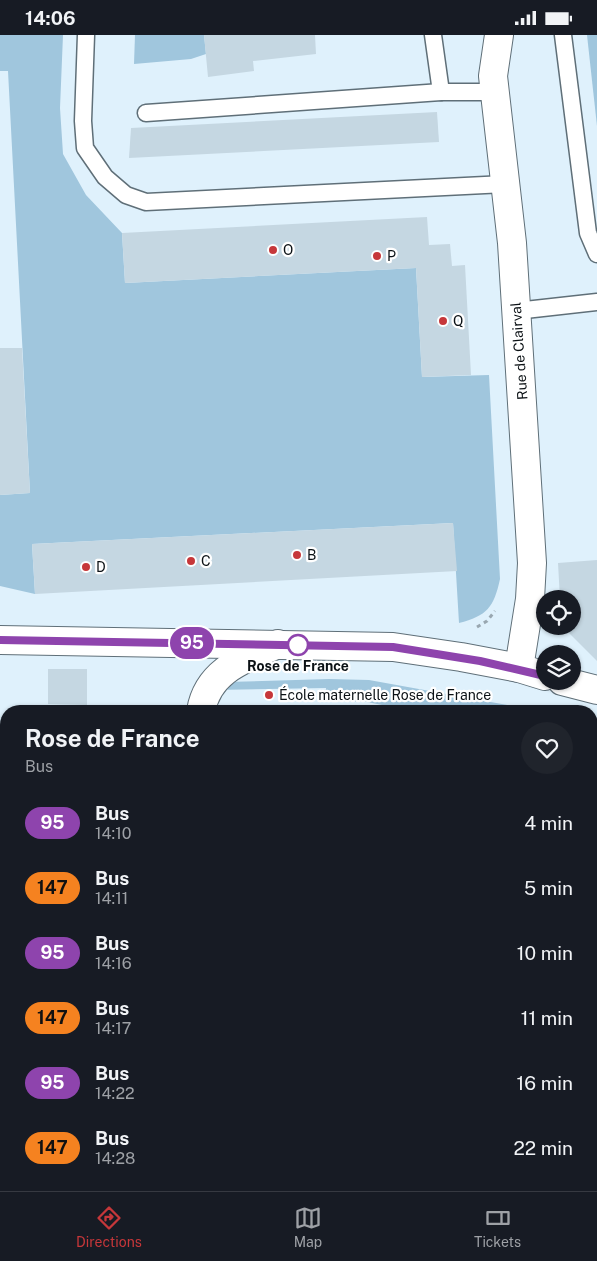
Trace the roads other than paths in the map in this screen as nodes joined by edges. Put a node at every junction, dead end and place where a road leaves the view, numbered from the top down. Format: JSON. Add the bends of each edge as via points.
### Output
{"nodes":[{"id":1,"x":86,"y":35,"type":"edge"},
{"id":2,"x":433,"y":35,"type":"edge"},
{"id":3,"x":500,"y":35,"type":"edge"},
{"id":4,"x":563,"y":35,"type":"edge"},
{"id":5,"x":495,"y":91,"type":"junction"},
{"id":6,"x":441,"y":92,"type":"junction"},
{"id":7,"x":146,"y":113,"type":"dead end"},
{"id":8,"x":505,"y":184,"type":"junction"},
{"id":9,"x":597,"y":255,"type":"edge"},
{"id":10,"x":597,"y":301,"type":"edge"},
{"id":11,"x":516,"y":311,"type":"junction"},
{"id":12,"x":0,"y":640,"type":"edge"},
{"id":13,"x":278,"y":644,"type":"junction"},
{"id":14,"x":519,"y":668,"type":"junction"},
{"id":15,"x":536,"y":673,"type":"edge"},
{"id":16,"x":581,"y":686,"type":"edge"},
{"id":17,"x":597,"y":690,"type":"edge"},
{"id":18,"x":202,"y":705,"type":"edge"}],
"edges":[{"from":1,"to":8,"type":"lane","via":[[85,148],[105,177],[126,195],[146,201]]},
{"from":2,"to":6,"type":"lane"},
{"from":3,"to":5,"type":"street","name":"Rue de Clairval","via":[[493,76]]},
{"from":4,"to":9,"type":"lane","via":[[588,233]]},
{"from":5,"to":6,"type":"lane"},
{"from":5,"to":8,"type":"street","name":"Rue de Clairval"},
{"from":6,"to":7,"type":"lane"},
{"from":8,"to":11,"type":"street","name":"Rue de Clairval"},
{"from":10,"to":11,"type":"lane"},
{"from":11,"to":14,"type":"street","name":"Rue de Clairval","via":[[532,563]]},
{"from":12,"to":13,"type":"street"},
{"from":13,"to":14,"type":"street","via":[[393,647]]},
{"from":13,"to":18,"type":"street","via":[[220,674]]},
{"from":14,"to":15,"type":"street"},
{"from":16,"to":17,"type":"street"}]}
